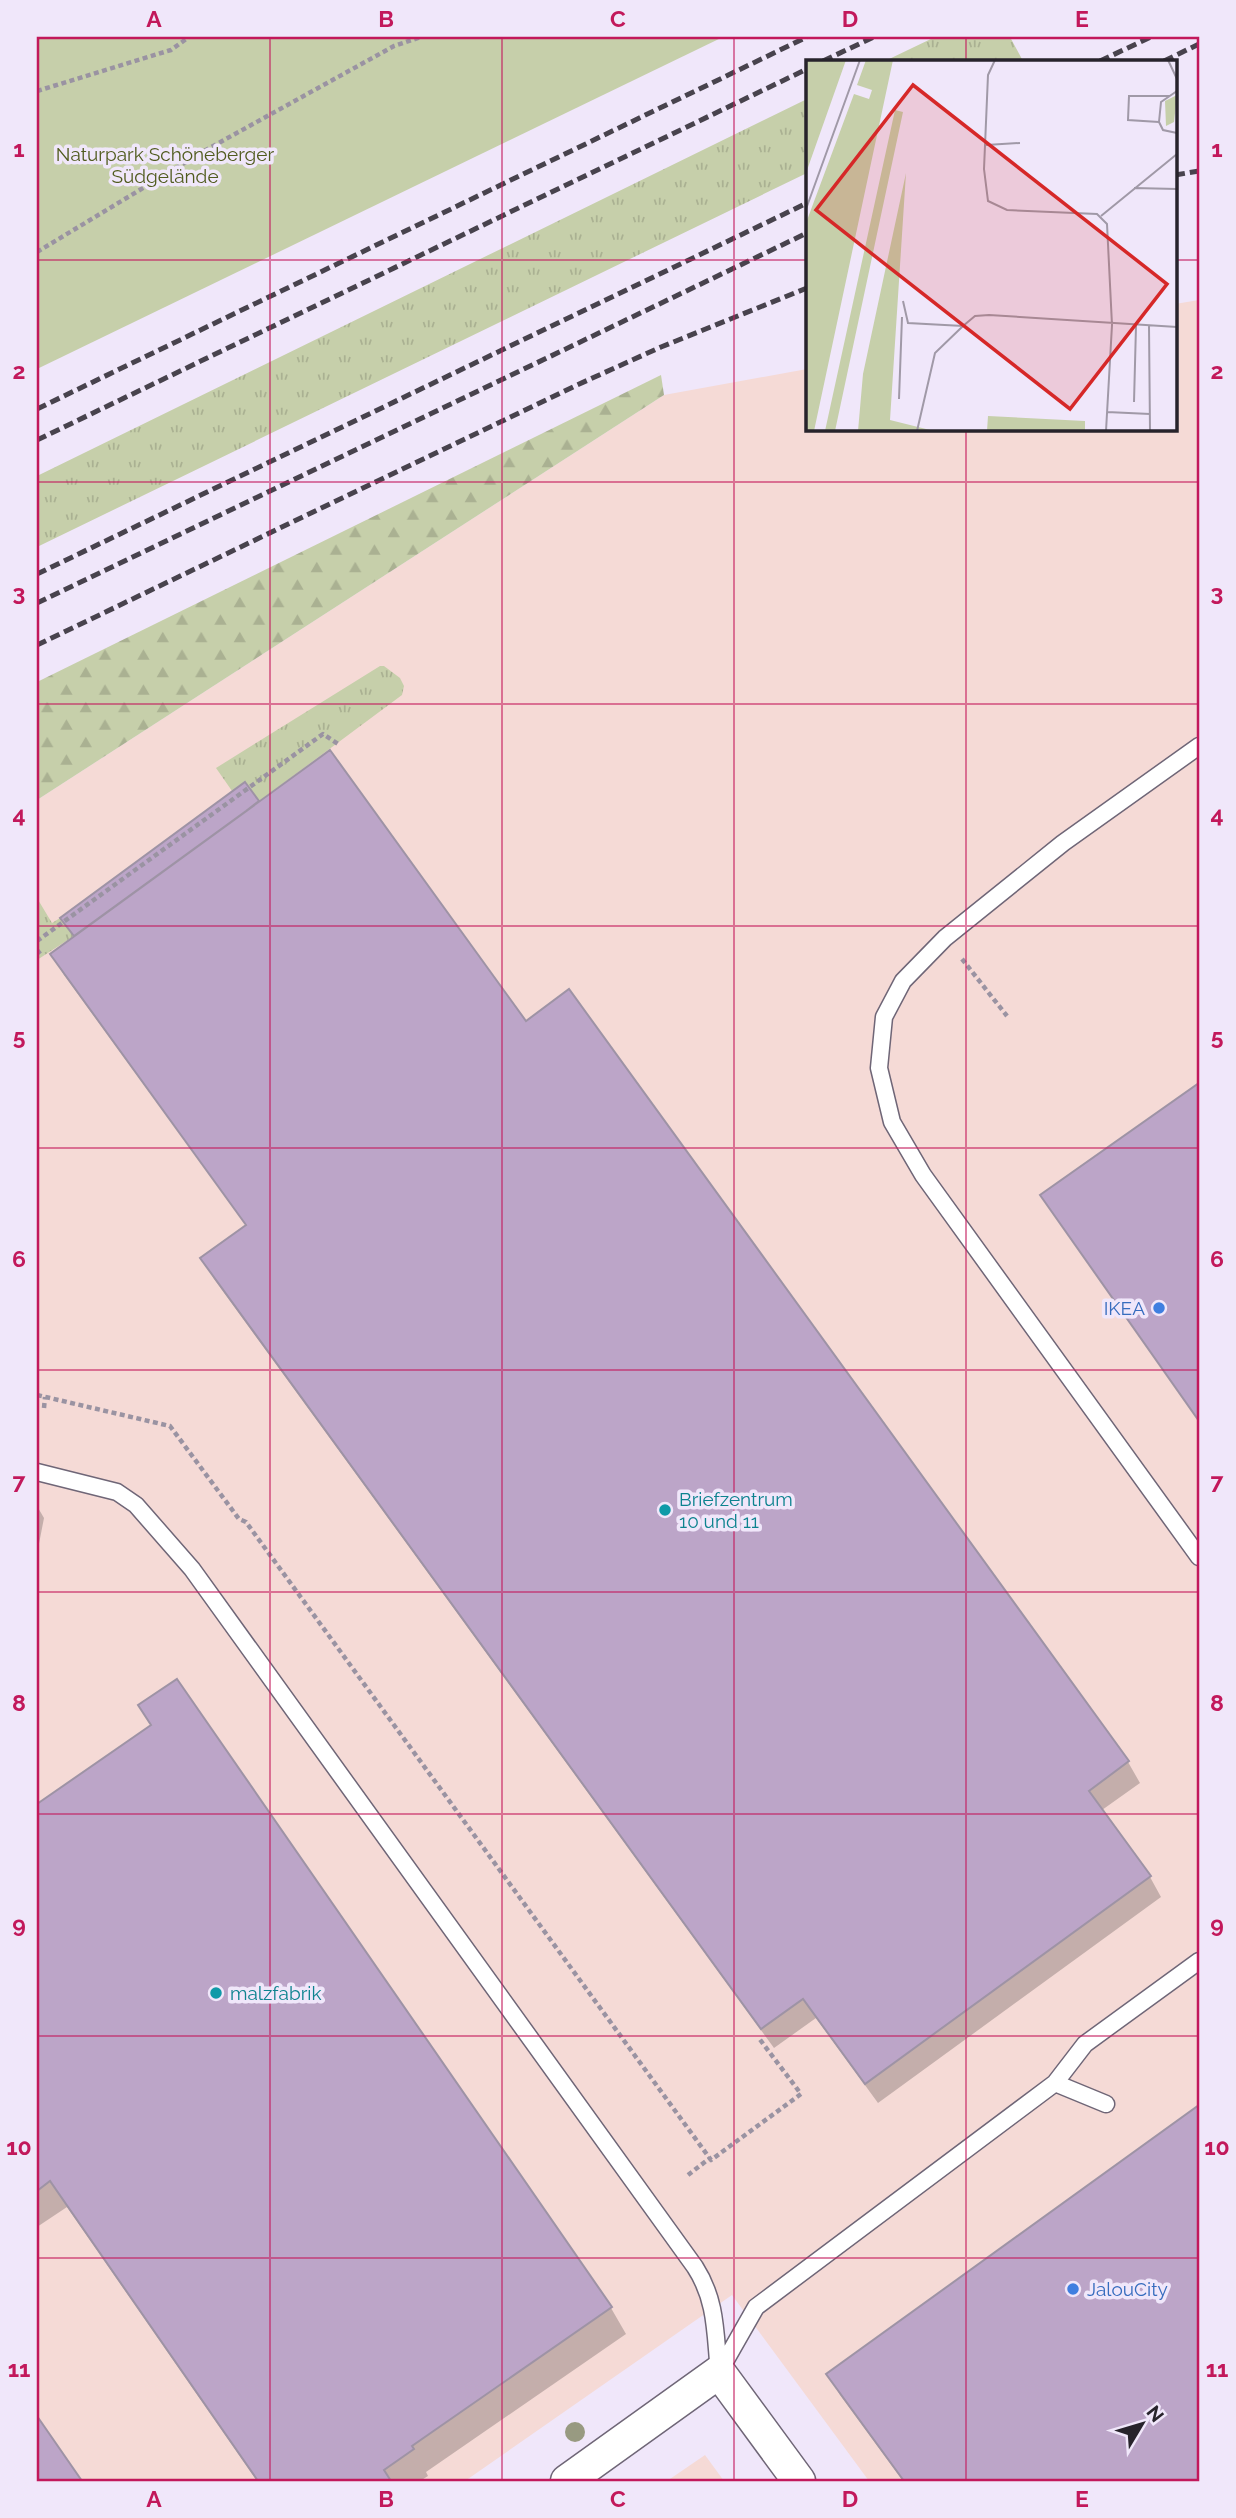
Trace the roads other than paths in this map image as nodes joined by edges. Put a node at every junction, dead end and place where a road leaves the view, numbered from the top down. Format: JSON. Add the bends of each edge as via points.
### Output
{"nodes":[{"id":1,"x":1199,"y":746,"type":"edge"},
{"id":2,"x":37,"y":1472,"type":"edge"},
{"id":3,"x":1199,"y":1557,"type":"edge"},
{"id":4,"x":1199,"y":1961,"type":"edge"},
{"id":5,"x":1055,"y":2083,"type":"junction"},
{"id":6,"x":1106,"y":2104,"type":"dead end"},
{"id":7,"x":719,"y":2372,"type":"junction"},
{"id":8,"x":567,"y":2481,"type":"edge"},
{"id":9,"x":799,"y":2481,"type":"edge"}],
"edges":[{"from":1,"to":3,"type":"lane","via":[[1063,843],[945,938],[903,981],[884,1017],[879,1068],[892,1122],[923,1174]]},
{"from":2,"to":7,"type":"lane","via":[[117,1492],[136,1505],[192,1569],[707,2285]]},
{"from":4,"to":5,"type":"lane","via":[[1085,2044]]},
{"from":5,"to":6,"type":"lane"},
{"from":5,"to":7,"type":"lane","via":[[756,2307]]},
{"from":7,"to":8,"type":"street"},
{"from":7,"to":9,"type":"street"}]}
